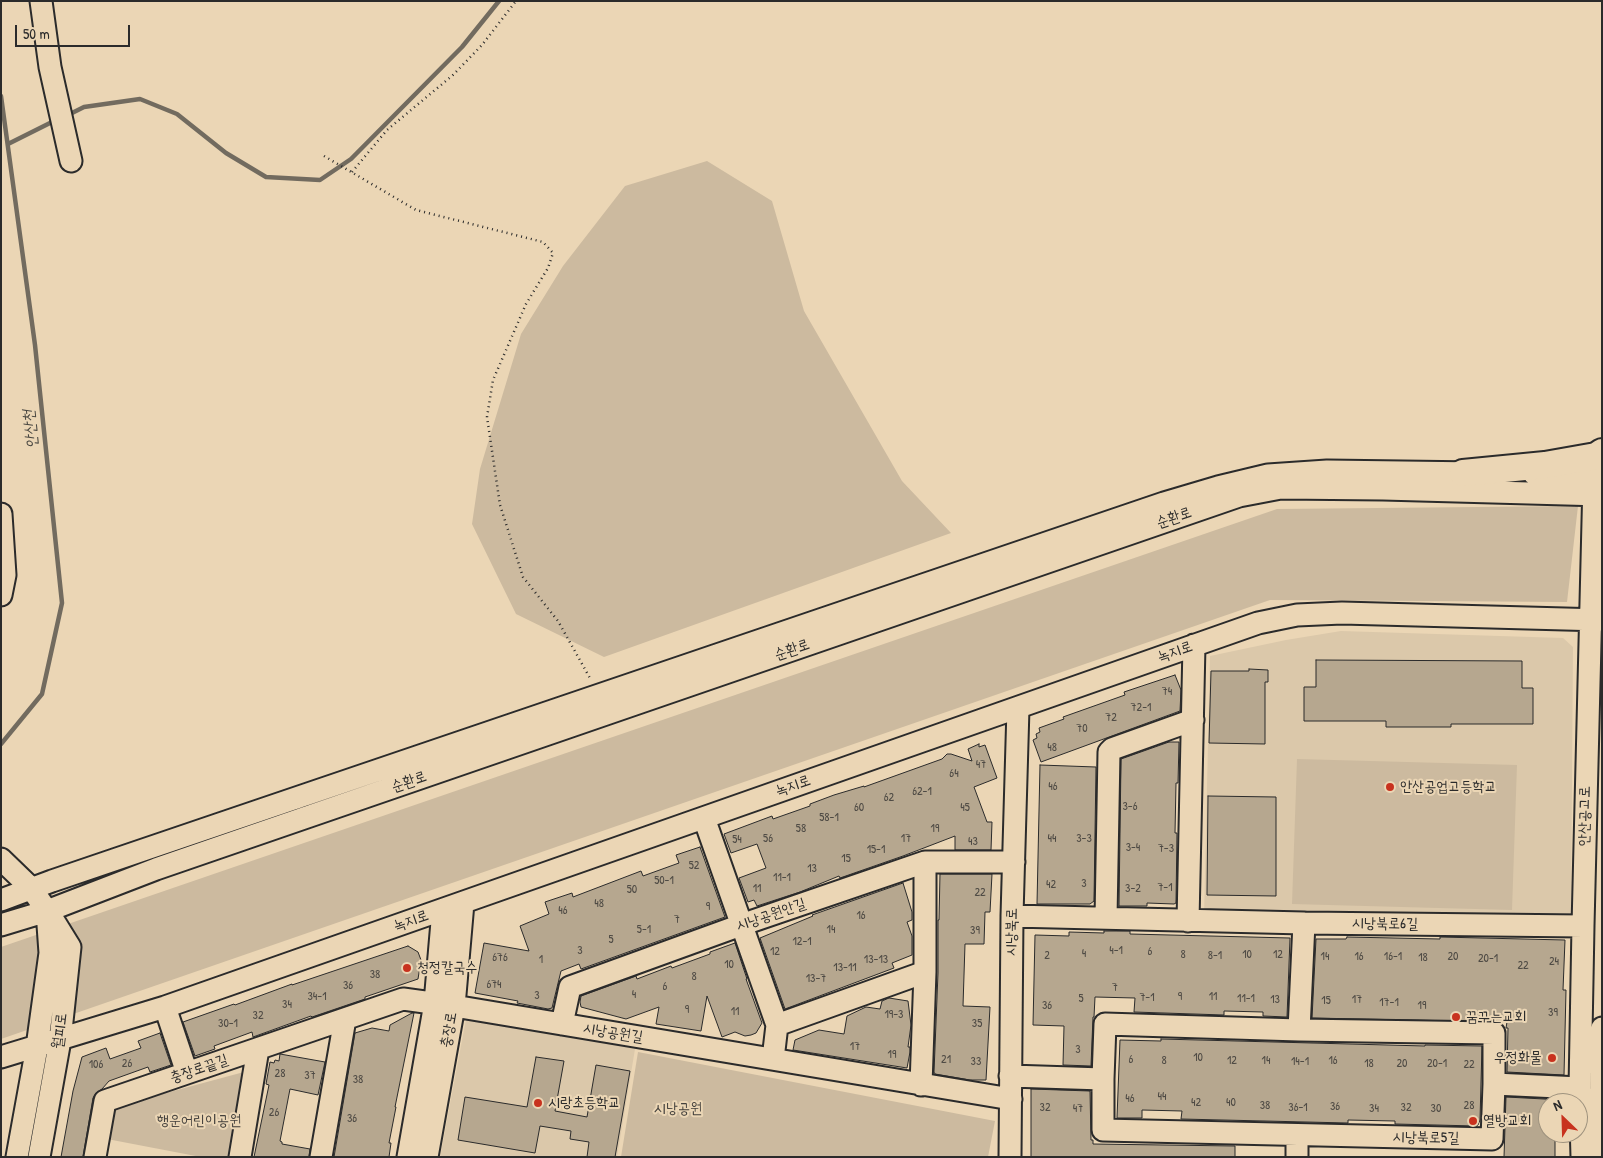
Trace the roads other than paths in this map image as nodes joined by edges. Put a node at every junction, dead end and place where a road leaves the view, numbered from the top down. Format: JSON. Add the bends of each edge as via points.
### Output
{"nodes":[{"id":1,"x":41,"y":1,"type":"edge"},
{"id":2,"x":71,"y":160,"type":"dead end"},
{"id":3,"x":1463,"y":473,"type":"joint"},
{"id":4,"x":1599,"y":479,"type":"edge"},
{"id":5,"x":1,"y":514,"type":"edge"},
{"id":6,"x":1,"y":595,"type":"edge"},
{"id":7,"x":1596,"y":619,"type":"edge"},
{"id":8,"x":1194,"y":645,"type":"junction"},
{"id":9,"x":1018,"y":708,"type":"junction"},
{"id":10,"x":1193,"y":720,"type":"junction"},
{"id":11,"x":704,"y":818,"type":"junction"},
{"id":12,"x":1,"y":858,"type":"edge"},
{"id":13,"x":925,"y":862,"type":"junction"},
{"id":14,"x":1014,"y":862,"type":"junction"},
{"id":15,"x":31,"y":888,"type":"junction"},
{"id":16,"x":1,"y":900,"type":"edge"},
{"id":17,"x":463,"y":903,"type":"junction"},
{"id":18,"x":443,"y":910,"type":"junction"},
{"id":19,"x":47,"y":911,"type":"junction"},
{"id":20,"x":1012,"y":916,"type":"junction"},
{"id":21,"x":1106,"y":918,"type":"junction"},
{"id":22,"x":1188,"y":920,"type":"junction"},
{"id":23,"x":1304,"y":923,"type":"junction"},
{"id":24,"x":1,"y":924,"type":"edge"},
{"id":25,"x":741,"y":925,"type":"junction"},
{"id":26,"x":1582,"y":926,"type":"junction"},
{"id":27,"x":925,"y":972,"type":"junction"},
{"id":28,"x":444,"y":1004,"type":"junction"},
{"id":29,"x":165,"y":1007,"type":"junction"},
{"id":30,"x":345,"y":1019,"type":"junction"},
{"id":31,"x":562,"y":1024,"type":"junction"},
{"id":32,"x":777,"y":1025,"type":"junction"},
{"id":33,"x":1602,"y":1028,"type":"edge"},
{"id":34,"x":1299,"y":1030,"type":"junction"},
{"id":35,"x":60,"y":1040,"type":"junction"},
{"id":36,"x":37,"y":1047,"type":"junction"},
{"id":37,"x":258,"y":1048,"type":"junction"},
{"id":38,"x":1,"y":1057,"type":"edge"},
{"id":39,"x":773,"y":1059,"type":"junction"},
{"id":40,"x":187,"y":1073,"type":"junction"},
{"id":41,"x":1010,"y":1076,"type":"junction"},
{"id":42,"x":1103,"y":1078,"type":"junction"},
{"id":43,"x":1494,"y":1084,"type":"junction"},
{"id":44,"x":921,"y":1085,"type":"junction"},
{"id":45,"x":1580,"y":1088,"type":"junction"},
{"id":46,"x":1011,"y":1099,"type":"junction"},
{"id":47,"x":1297,"y":1135,"type":"junction"},
{"id":48,"x":17,"y":1157,"type":"edge"},
{"id":49,"x":38,"y":1157,"type":"edge"},
{"id":50,"x":95,"y":1157,"type":"edge"},
{"id":51,"x":240,"y":1157,"type":"edge"},
{"id":52,"x":321,"y":1157,"type":"edge"},
{"id":53,"x":408,"y":1157,"type":"edge"},
{"id":54,"x":427,"y":1157,"type":"edge"},
{"id":55,"x":1010,"y":1157,"type":"edge"},
{"id":56,"x":1296,"y":1157,"type":"edge"},
{"id":57,"x":1582,"y":1157,"type":"edge"},
{"id":58,"x":1600,"y":1157,"type":"edge"}],
"edges":[{"from":1,"to":2,"type":"street","via":[[50,67]]},
{"from":3,"to":4,"type":"main road","via":[[1596,456]]},
{"from":3,"to":15,"type":"street","name":"순환로","via":[[1317,472],[1268,475],[1218,487]]},
{"from":4,"to":7,"type":"street","name":"안산공고로"},
{"from":4,"to":19,"type":"street","name":"순환로","via":[[1281,488],[1239,496],[156,869]]},
{"from":5,"to":6,"type":"street","via":[[5,575]]},
{"from":7,"to":8,"type":"street","name":"녹지로","via":[[1342,613],[1297,615],[1258,623]]},
{"from":7,"to":26,"type":"street","name":"안산공고로"},
{"from":8,"to":9,"type":"street","name":"녹지로"},
{"from":8,"to":10,"type":"street"},
{"from":9,"to":11,"type":"street","name":"녹지로"},
{"from":9,"to":14,"type":"street","name":"시낭북로"},
{"from":10,"to":21,"type":"street","via":[[1109,752]]},
{"from":10,"to":22,"type":"street"},
{"from":11,"to":17,"type":"street","name":"녹지로"},
{"from":11,"to":25,"type":"street"},
{"from":12,"to":15,"type":"street","name":"월피로"},
{"from":13,"to":14,"type":"street","name":"시낭공원안길"},
{"from":13,"to":25,"type":"street","name":"시낭공원안길"},
{"from":13,"to":27,"type":"street"},
{"from":14,"to":20,"type":"street","name":"시낭북로"},
{"from":15,"to":16,"type":"street","name":"순환로"},
{"from":15,"to":19,"type":"street","name":"월피로"},
{"from":17,"to":18,"type":"street","name":"녹지로"},
{"from":17,"to":28,"type":"street","name":"충장로"},
{"from":18,"to":28,"type":"street","name":"충장로"},
{"from":18,"to":29,"type":"street","name":"녹지로"},
{"from":19,"to":24,"type":"street","name":"순환로"},
{"from":19,"to":35,"type":"street","name":"월피로","via":[[70,947]]},
{"from":19,"to":36,"type":"street","name":"월피로","via":[[50,953]]},
{"from":20,"to":21,"type":"street","name":"시낭북로6길"},
{"from":20,"to":41,"type":"street","name":"시낭북로"},
{"from":21,"to":22,"type":"street","name":"시낭북로6길"},
{"from":22,"to":23,"type":"street","name":"시낭북로6길"},
{"from":23,"to":26,"type":"street","name":"시낭북로6길"},
{"from":23,"to":34,"type":"street"},
{"from":25,"to":31,"type":"street","name":"시낭공원안길","via":[[570,987]]},
{"from":25,"to":32,"type":"street"},
{"from":26,"to":45,"type":"street","name":"안산공고로"},
{"from":27,"to":32,"type":"street"},
{"from":27,"to":44,"type":"street"},
{"from":28,"to":30,"type":"street","name":"충장로끝길","via":[[403,999]]},
{"from":28,"to":31,"type":"street","name":"시낭공원길"},
{"from":28,"to":53,"type":"street","name":"충장로"},
{"from":28,"to":54,"type":"street","name":"충장로"},
{"from":29,"to":35,"type":"street","name":"녹지로"},
{"from":29,"to":40,"type":"street"},
{"from":30,"to":37,"type":"street","name":"충장로끝길"},
{"from":30,"to":52,"type":"street"},
{"from":31,"to":39,"type":"street","name":"시낭공원길"},
{"from":32,"to":39,"type":"street"},
{"from":33,"to":58,"type":"street"},
{"from":34,"to":42,"type":"street","name":"시낭북로5길","via":[[1105,1024]]},
{"from":34,"to":43,"type":"street","name":"시낭북로5길","via":[[1494,1033]]},
{"from":35,"to":36,"type":"street","name":"녹지로"},
{"from":35,"to":49,"type":"street","name":"월피로"},
{"from":36,"to":38,"type":"street","name":"녹지로"},
{"from":36,"to":48,"type":"street","name":"월피로"},
{"from":37,"to":40,"type":"street","name":"충장로끝길"},
{"from":37,"to":51,"type":"street"},
{"from":39,"to":44,"type":"street","name":"시낭공원길"},
{"from":40,"to":50,"type":"street","name":"충장로끝길","via":[[105,1101]]},
{"from":41,"to":42,"type":"street"},
{"from":41,"to":46,"type":"street","name":"시낭북로"},
{"from":42,"to":47,"type":"street","name":"시낭북로5길","via":[[1103,1130]]},
{"from":43,"to":45,"type":"street"},
{"from":43,"to":47,"type":"street","name":"시낭북로5길","via":[[1492,1139]]},
{"from":44,"to":46,"type":"street","name":"시낭공원길"},
{"from":45,"to":57,"type":"street","name":"안산공고로"},
{"from":46,"to":55,"type":"street","name":"시낭북로"},
{"from":47,"to":56,"type":"street"}]}
